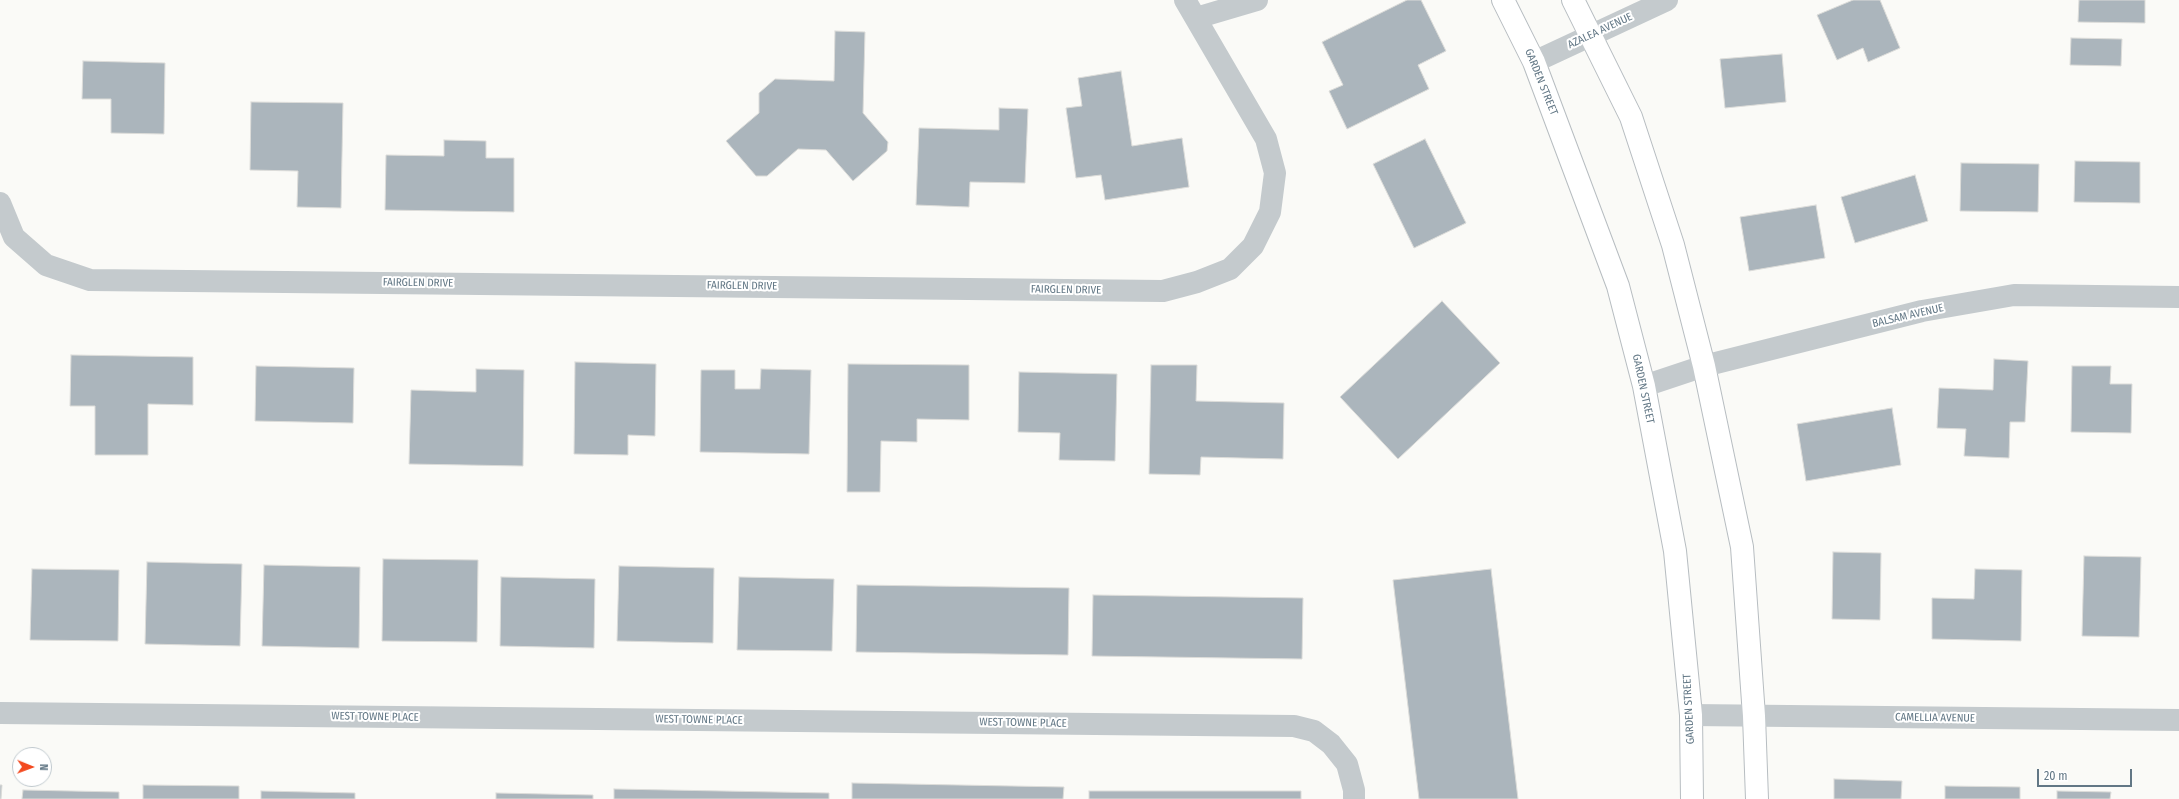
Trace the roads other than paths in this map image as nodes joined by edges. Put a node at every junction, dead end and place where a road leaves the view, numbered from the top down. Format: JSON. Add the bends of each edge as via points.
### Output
{"nodes":[{"id":1,"x":1208,"y":0,"type":"edge"},
{"id":2,"x":1257,"y":0,"type":"edge"},
{"id":3,"x":1503,"y":0,"type":"edge"},
{"id":4,"x":1573,"y":0,"type":"edge"},
{"id":5,"x":1667,"y":0,"type":"edge"},
{"id":6,"x":1190,"y":9,"type":"edge"},
{"id":7,"x":1590,"y":35,"type":"junction"},
{"id":8,"x":1534,"y":62,"type":"junction"},
{"id":9,"x":0,"y":203,"type":"edge"},
{"id":10,"x":2179,"y":297,"type":"edge"},
{"id":11,"x":1704,"y":366,"type":"junction"},
{"id":12,"x":1644,"y":386,"type":"junction"},
{"id":13,"x":0,"y":714,"type":"edge"},
{"id":14,"x":1691,"y":715,"type":"junction"},
{"id":15,"x":1754,"y":716,"type":"junction"},
{"id":16,"x":2179,"y":720,"type":"edge"},
{"id":17,"x":1354,"y":799,"type":"edge"},
{"id":18,"x":1692,"y":799,"type":"edge"},
{"id":19,"x":1758,"y":799,"type":"edge"}],
"edges":[{"from":1,"to":6,"type":"street"},
{"from":2,"to":6,"type":"street"},
{"from":3,"to":8,"type":"main road","name":"GARDEN STREET"},
{"from":4,"to":7,"type":"main road"},
{"from":5,"to":7,"type":"street","name":"AZALEA AVENUE"},
{"from":6,"to":9,"type":"street","name":"FAIRGLEN DRIVE","via":[[1266,139],[1275,174],[1270,212],[1253,246],[1230,269],[1198,282],[1163,291],[90,280],[46,265],[14,237]]},
{"from":7,"to":8,"type":"street","name":"AZALEA AVENUE"},
{"from":7,"to":11,"type":"main road","via":[[1631,117],[1673,245]]},
{"from":8,"to":12,"type":"main road","name":"GARDEN STREET","via":[[1618,286]]},
{"from":10,"to":11,"type":"street","name":"BALSAM AVENUE","via":[[2014,295],[1922,311]]},
{"from":11,"to":12,"type":"street","name":"BALSAM AVENUE"},
{"from":11,"to":15,"type":"main road","via":[[1742,547]]},
{"from":12,"to":14,"type":"main road","name":"GARDEN STREET","via":[[1675,551]]},
{"from":13,"to":17,"type":"street","name":"WEST TOWNE PLACE","via":[[1294,726],[1314,730],[1331,744],[1347,764]]},
{"from":14,"to":15,"type":"street","name":"CAMELLIA AVENUE"},
{"from":14,"to":18,"type":"main road","name":"GARDEN STREET"},
{"from":15,"to":16,"type":"street","name":"CAMELLIA AVENUE"},
{"from":15,"to":19,"type":"main road"}]}
